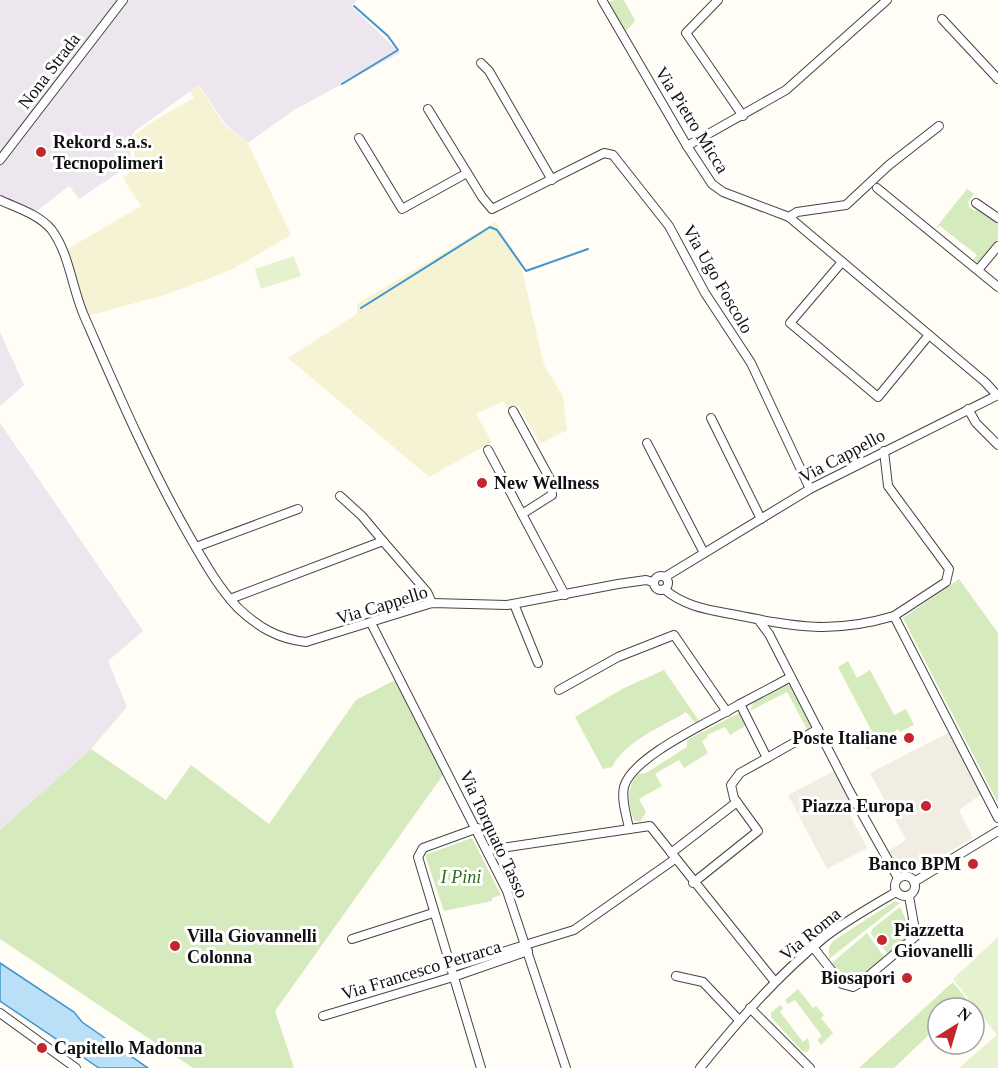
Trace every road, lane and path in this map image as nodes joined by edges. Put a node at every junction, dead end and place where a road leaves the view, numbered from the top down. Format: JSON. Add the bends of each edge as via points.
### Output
{"nodes":[{"id":1,"x":123,"y":0,"type":"edge"},
{"id":2,"x":602,"y":0,"type":"edge"},
{"id":3,"x":718,"y":0,"type":"edge"},
{"id":4,"x":887,"y":0,"type":"edge"},
{"id":5,"x":942,"y":18,"type":"dead end"},
{"id":6,"x":481,"y":63,"type":"dead end"},
{"id":7,"x":998,"y":79,"type":"edge"},
{"id":8,"x":428,"y":109,"type":"dead end"},
{"id":9,"x":743,"y":116,"type":"junction"},
{"id":10,"x":939,"y":126,"type":"dead end"},
{"id":11,"x":359,"y":138,"type":"dead end"},
{"id":12,"x":687,"y":146,"type":"junction"},
{"id":13,"x":0,"y":160,"type":"edge"},
{"id":14,"x":467,"y":173,"type":"junction"},
{"id":15,"x":552,"y":180,"type":"junction"},
{"id":16,"x":877,"y":188,"type":"dead end"},
{"id":17,"x":0,"y":200,"type":"edge"},
{"id":18,"x":975,"y":203,"type":"dead end"},
{"id":19,"x":789,"y":217,"type":"junction"},
{"id":20,"x":998,"y":218,"type":"edge"},
{"id":21,"x":998,"y":246,"type":"edge"},
{"id":22,"x":842,"y":262,"type":"junction"},
{"id":23,"x":978,"y":270,"type":"junction"},
{"id":24,"x":998,"y":287,"type":"edge"},
{"id":25,"x":929,"y":335,"type":"junction"},
{"id":26,"x":998,"y":395,"type":"edge"},
{"id":27,"x":968,"y":408,"type":"junction"},
{"id":28,"x":513,"y":411,"type":"dead end"},
{"id":29,"x":711,"y":418,"type":"dead end"},
{"id":30,"x":647,"y":443,"type":"dead end"},
{"id":31,"x":998,"y":445,"type":"edge"},
{"id":32,"x":488,"y":450,"type":"dead end"},
{"id":33,"x":884,"y":450,"type":"junction"},
{"id":34,"x":810,"y":489,"type":"junction"},
{"id":35,"x":340,"y":496,"type":"dead end"},
{"id":36,"x":298,"y":509,"type":"dead end"},
{"id":37,"x":522,"y":514,"type":"junction"},
{"id":38,"x":760,"y":519,"type":"junction"},
{"id":39,"x":383,"y":541,"type":"junction"},
{"id":40,"x":196,"y":547,"type":"junction"},
{"id":41,"x":704,"y":553,"type":"junction"},
{"id":42,"x":665,"y":577,"type":"junction"},
{"id":43,"x":653,"y":582,"type":"junction"},
{"id":44,"x":664,"y":589,"type":"junction"},
{"id":45,"x":565,"y":596,"type":"junction"},
{"id":46,"x":230,"y":599,"type":"junction"},
{"id":47,"x":432,"y":603,"type":"junction"},
{"id":48,"x":514,"y":604,"type":"junction"},
{"id":49,"x":894,"y":616,"type":"junction"},
{"id":50,"x":759,"y":621,"type":"junction"},
{"id":51,"x":371,"y":623,"type":"junction"},
{"id":52,"x":538,"y":663,"type":"dead end"},
{"id":53,"x":791,"y":676,"type":"junction"},
{"id":54,"x":559,"y":690,"type":"dead end"},
{"id":55,"x":740,"y":704,"type":"junction"},
{"id":56,"x":727,"y":712,"type":"junction"},
{"id":57,"x":818,"y":729,"type":"junction"},
{"id":58,"x":767,"y":758,"type":"junction"},
{"id":59,"x":737,"y":802,"type":"junction"},
{"id":60,"x":998,"y":818,"type":"edge"},
{"id":61,"x":478,"y":828,"type":"junction"},
{"id":62,"x":629,"y":829,"type":"junction"},
{"id":63,"x":998,"y":831,"type":"edge"},
{"id":64,"x":488,"y":850,"type":"junction"},
{"id":65,"x":673,"y":856,"type":"junction"},
{"id":66,"x":898,"y":878,"type":"junction"},
{"id":67,"x":914,"y":882,"type":"junction"},
{"id":68,"x":693,"y":883,"type":"junction"},
{"id":69,"x":896,"y":892,"type":"junction"},
{"id":70,"x":909,"y":896,"type":"junction"},
{"id":71,"x":433,"y":913,"type":"junction"},
{"id":72,"x":352,"y":939,"type":"dead end"},
{"id":73,"x":813,"y":947,"type":"junction"},
{"id":74,"x":526,"y":948,"type":"junction"},
{"id":75,"x":450,"y":968,"type":"junction"},
{"id":76,"x":676,"y":976,"type":"dead end"},
{"id":77,"x":453,"y":977,"type":"junction"},
{"id":78,"x":775,"y":982,"type":"junction"},
{"id":79,"x":750,"y":1008,"type":"junction"},
{"id":80,"x":0,"y":1013,"type":"edge"},
{"id":81,"x":323,"y":1016,"type":"dead end"},
{"id":82,"x":739,"y":1020,"type":"junction"},
{"id":83,"x":76,"y":1068,"type":"edge"},
{"id":84,"x":481,"y":1068,"type":"edge"},
{"id":85,"x":566,"y":1068,"type":"edge"},
{"id":86,"x":700,"y":1068,"type":"edge"},
{"id":87,"x":810,"y":1068,"type":"edge"}],
"edges":[{"from":1,"to":13,"type":"street","name":"Nona Strada"},
{"from":2,"to":12,"type":"street","name":"Via Pietro Micca"},
{"from":3,"to":9,"type":"street","via":[[686,33]]},
{"from":4,"to":9,"type":"street","via":[[786,90]]},
{"from":5,"to":7,"type":"street"},
{"from":6,"to":15,"type":"street"},
{"from":8,"to":14,"type":"street","name":"Via Ugo Foscolo"},
{"from":9,"to":12,"type":"street"},
{"from":10,"to":19,"type":"street","via":[[846,205],[797,212]]},
{"from":11,"to":14,"type":"street","via":[[402,209]]},
{"from":12,"to":19,"type":"street","name":"Via Pietro Micca","via":[[706,178],[723,192]]},
{"from":14,"to":15,"type":"street","name":"Via Ugo Foscolo","via":[[492,209]]},
{"from":15,"to":34,"type":"street","name":"Via Ugo Foscolo","via":[[604,153],[613,155],[669,226],[705,293],[752,363]]},
{"from":16,"to":23,"type":"street"},
{"from":17,"to":40,"type":"street","name":"Via Cappello","via":[[45,223],[61,248],[84,316],[133,426]]},
{"from":18,"to":20,"type":"street"},
{"from":19,"to":22,"type":"street","name":"Via Pietro Micca"},
{"from":21,"to":23,"type":"street"},
{"from":22,"to":25,"type":"street","name":"Via Pietro Micca"},
{"from":22,"to":25,"type":"street","via":[[790,323],[878,397]]},
{"from":23,"to":24,"type":"street"},
{"from":25,"to":26,"type":"street","name":"Via Pietro Micca"},
{"from":26,"to":27,"type":"street","name":"Via Cappello"},
{"from":27,"to":31,"type":"street","via":[[976,423]]},
{"from":27,"to":33,"type":"street","name":"Via Cappello"},
{"from":28,"to":37,"type":"street","via":[[550,479],[552,490],[552,495]]},
{"from":29,"to":38,"type":"street"},
{"from":30,"to":41,"type":"street"},
{"from":32,"to":37,"type":"street"},
{"from":33,"to":34,"type":"street","name":"Via Cappello"},
{"from":33,"to":49,"type":"street","via":[[888,486],[950,568],[946,582]]},
{"from":34,"to":38,"type":"street","name":"Via Cappello"},
{"from":35,"to":39,"type":"street"},
{"from":36,"to":40,"type":"street"},
{"from":37,"to":45,"type":"street"},
{"from":38,"to":41,"type":"street","name":"Via Cappello"},
{"from":39,"to":46,"type":"street"},
{"from":39,"to":47,"type":"street"},
{"from":40,"to":46,"type":"street","name":"Via Cappello"},
{"from":41,"to":42,"type":"street","name":"Via Cappello"},
{"from":42,"to":43,"type":"street","name":"Via Cappello","via":[[657,577]]},
{"from":42,"to":44,"type":"street","via":[[668,584]]},
{"from":43,"to":44,"type":"street","via":[[658,590]]},
{"from":43,"to":45,"type":"street","name":"Via Cappello","via":[[618,584]]},
{"from":44,"to":50,"type":"street","via":[[678,601],[695,607]]},
{"from":45,"to":48,"type":"street","name":"Via Cappello"},
{"from":46,"to":51,"type":"street","name":"Via Cappello","via":[[285,640],[306,642]]},
{"from":47,"to":48,"type":"street","name":"Via Cappello"},
{"from":47,"to":51,"type":"street","name":"Via Cappello"},
{"from":48,"to":52,"type":"street"},
{"from":49,"to":50,"type":"street","via":[[867,624],[821,629]]},
{"from":49,"to":60,"type":"street"},
{"from":50,"to":53,"type":"street"},
{"from":51,"to":61,"type":"street","name":"Via Torquato Tasso"},
{"from":53,"to":55,"type":"street"},
{"from":53,"to":57,"type":"street"},
{"from":54,"to":56,"type":"street","via":[[618,657],[674,635]]},
{"from":55,"to":56,"type":"street"},
{"from":55,"to":58,"type":"street"},
{"from":56,"to":62,"type":"street","via":[[653,754],[634,770],[623,797]]},
{"from":57,"to":58,"type":"street"},
{"from":57,"to":66,"type":"street"},
{"from":58,"to":59,"type":"street","via":[[734,779],[731,791]]},
{"from":59,"to":65,"type":"street","name":"Via Francesco Petrarca"},
{"from":59,"to":68,"type":"street","via":[[758,831]]},
{"from":61,"to":64,"type":"street","name":"Via Torquato Tasso"},
{"from":61,"to":71,"type":"street","via":[[418,853]]},
{"from":62,"to":64,"type":"street"},
{"from":62,"to":65,"type":"street","via":[[650,826]]},
{"from":63,"to":67,"type":"street"},
{"from":64,"to":74,"type":"street","name":"Via Torquato Tasso"},
{"from":65,"to":68,"type":"street"},
{"from":65,"to":74,"type":"street","name":"Via Francesco Petrarca","via":[[574,930]]},
{"from":66,"to":67,"type":"street","via":[[909,877]]},
{"from":66,"to":69,"type":"street"},
{"from":67,"to":70,"type":"street"},
{"from":68,"to":78,"type":"street"},
{"from":69,"to":70,"type":"street"},
{"from":69,"to":73,"type":"street","name":"Via Roma"},
{"from":70,"to":73,"type":"street","via":[[916,930],[912,942],[853,987],[842,984]]},
{"from":71,"to":72,"type":"street"},
{"from":71,"to":75,"type":"street"},
{"from":73,"to":78,"type":"street","name":"Via Roma"},
{"from":74,"to":75,"type":"street","name":"Via Francesco Petrarca"},
{"from":74,"to":77,"type":"street","name":"Via Francesco Petrarca"},
{"from":74,"to":85,"type":"street","name":"Via Torquato Tasso"},
{"from":75,"to":77,"type":"street"},
{"from":76,"to":82,"type":"street","via":[[703,981]]},
{"from":77,"to":81,"type":"street","name":"Via Francesco Petrarca"},
{"from":77,"to":84,"type":"street"},
{"from":78,"to":79,"type":"street","name":"Via Roma"},
{"from":79,"to":82,"type":"street","name":"Via Roma"},
{"from":79,"to":87,"type":"street"},
{"from":80,"to":83,"type":"street"},
{"from":82,"to":86,"type":"street","name":"Via Roma"}]}
